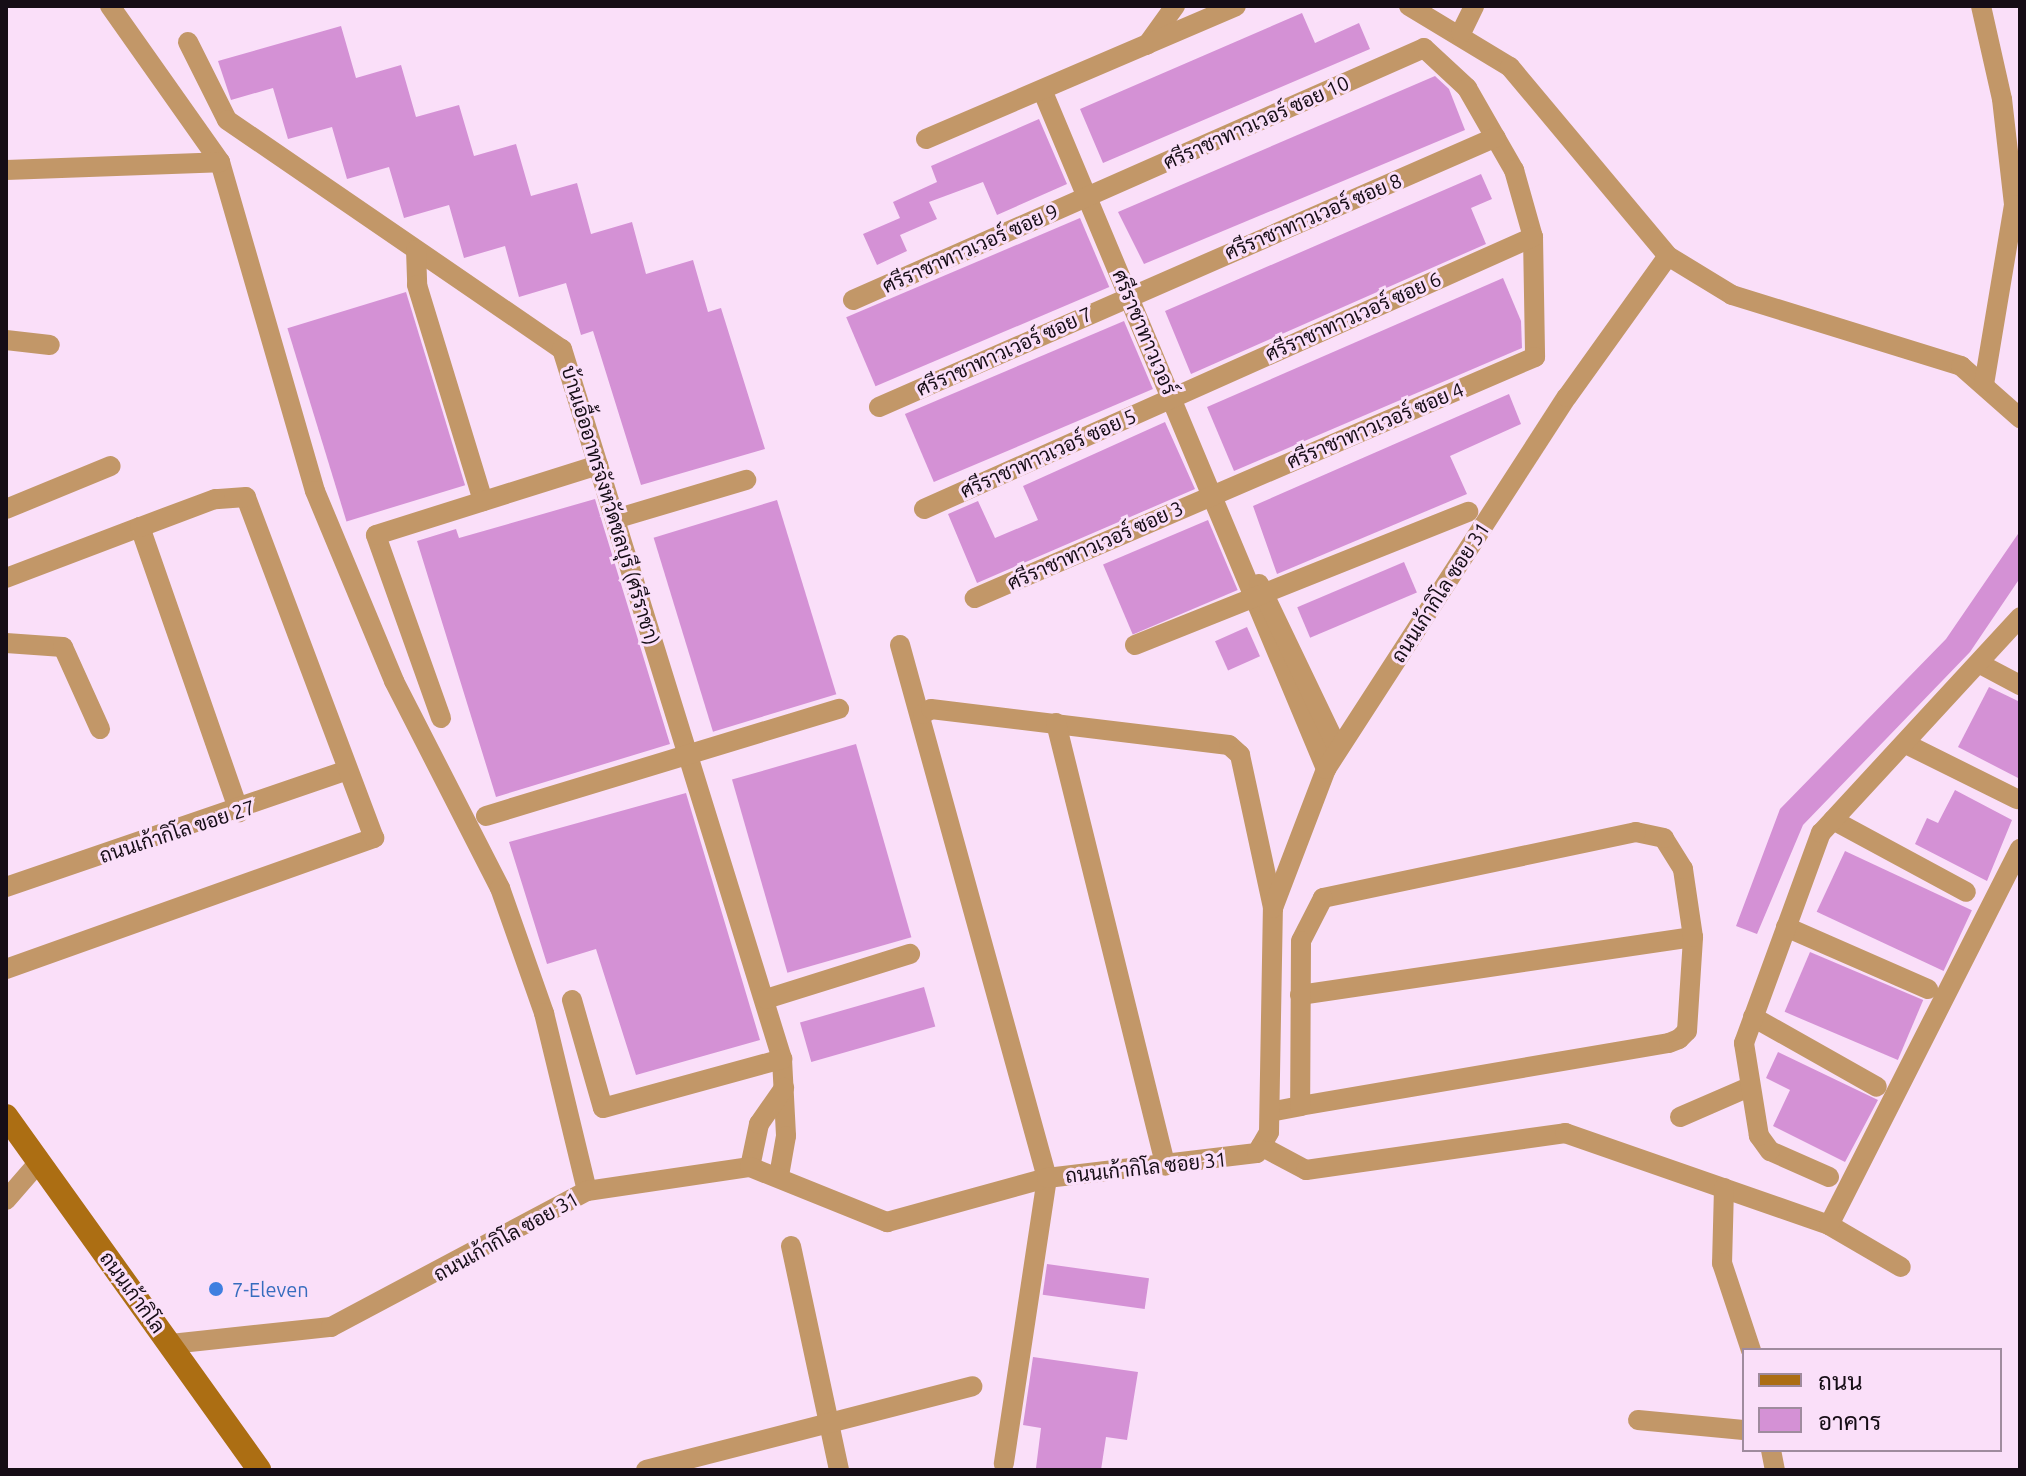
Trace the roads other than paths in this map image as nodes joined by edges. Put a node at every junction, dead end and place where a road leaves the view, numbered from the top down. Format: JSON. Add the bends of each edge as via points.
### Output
{"nodes":[{"id":1,"x":110,"y":6,"type":"edge"},
{"id":2,"x":1175,"y":6,"type":"edge"},
{"id":3,"x":1236,"y":6,"type":"edge"},
{"id":4,"x":1409,"y":6,"type":"edge"},
{"id":5,"x":1474,"y":6,"type":"edge"},
{"id":6,"x":1981,"y":6,"type":"edge"},
{"id":7,"x":1461,"y":33,"type":"junction"},
{"id":8,"x":188,"y":42,"type":"dead end"},
{"id":9,"x":1147,"y":46,"type":"junction"},
{"id":10,"x":1043,"y":92,"type":"junction"},
{"id":11,"x":1496,"y":137,"type":"junction"},
{"id":12,"x":926,"y":139,"type":"dead end"},
{"id":13,"x":220,"y":162,"type":"junction"},
{"id":14,"x":6,"y":170,"type":"edge"},
{"id":15,"x":1088,"y":196,"type":"junction"},
{"id":16,"x":1533,"y":237,"type":"junction"},
{"id":17,"x":416,"y":250,"type":"junction"},
{"id":18,"x":1668,"y":256,"type":"junction"},
{"id":19,"x":1130,"y":295,"type":"junction"},
{"id":20,"x":853,"y":300,"type":"dead end"},
{"id":21,"x":6,"y":340,"type":"edge"},
{"id":22,"x":50,"y":345,"type":"dead end"},
{"id":23,"x":1984,"y":384,"type":"junction"},
{"id":24,"x":1173,"y":396,"type":"junction"},
{"id":25,"x":879,"y":407,"type":"dead end"},
{"id":26,"x":2020,"y":418,"type":"edge"},
{"id":27,"x":598,"y":465,"type":"junction"},
{"id":28,"x":111,"y":466,"type":"dead end"},
{"id":29,"x":746,"y":480,"type":"dead end"},
{"id":30,"x":1214,"y":493,"type":"junction"},
{"id":31,"x":483,"y":501,"type":"junction"},
{"id":32,"x":6,"y":509,"type":"edge"},
{"id":33,"x":924,"y":509,"type":"dead end"},
{"id":34,"x":1468,"y":512,"type":"dead end"},
{"id":35,"x":615,"y":519,"type":"junction"},
{"id":36,"x":140,"y":527,"type":"junction"},
{"id":37,"x":6,"y":578,"type":"edge"},
{"id":38,"x":1259,"y":596,"type":"junction"},
{"id":39,"x":975,"y":598,"type":"dead end"},
{"id":40,"x":2020,"y":617,"type":"edge"},
{"id":41,"x":6,"y":643,"type":"edge"},
{"id":42,"x":900,"y":645,"type":"dead end"},
{"id":43,"x":1135,"y":645,"type":"dead end"},
{"id":44,"x":1982,"y":665,"type":"junction"},
{"id":45,"x":2020,"y":685,"type":"edge"},
{"id":46,"x":839,"y":709,"type":"dead end"},
{"id":47,"x":923,"y":714,"type":"junction"},
{"id":48,"x":441,"y":718,"type":"dead end"},
{"id":49,"x":1056,"y":723,"type":"junction"},
{"id":50,"x":100,"y":729,"type":"dead end"},
{"id":51,"x":1906,"y":744,"type":"junction"},
{"id":52,"x":1338,"y":749,"type":"junction"},
{"id":53,"x":688,"y":755,"type":"junction"},
{"id":54,"x":1326,"y":769,"type":"junction"},
{"id":55,"x":347,"y":770,"type":"junction"},
{"id":56,"x":2017,"y":799,"type":"dead end"},
{"id":57,"x":239,"y":812,"type":"junction"},
{"id":58,"x":486,"y":816,"type":"dead end"},
{"id":59,"x":1833,"y":820,"type":"junction"},
{"id":60,"x":2020,"y":849,"type":"edge"},
{"id":61,"x":6,"y":887,"type":"edge"},
{"id":62,"x":1966,"y":892,"type":"dead end"},
{"id":63,"x":1273,"y":908,"type":"junction"},
{"id":64,"x":1786,"y":927,"type":"junction"},
{"id":65,"x":1693,"y":937,"type":"junction"},
{"id":66,"x":910,"y":954,"type":"dead end"},
{"id":67,"x":6,"y":969,"type":"edge"},
{"id":68,"x":1928,"y":989,"type":"dead end"},
{"id":69,"x":1300,"y":995,"type":"junction"},
{"id":70,"x":766,"y":999,"type":"junction"},
{"id":71,"x":572,"y":1000,"type":"dead end"},
{"id":72,"x":1753,"y":1017,"type":"junction"},
{"id":73,"x":782,"y":1059,"type":"junction"},
{"id":74,"x":1749,"y":1087,"type":"junction"},
{"id":75,"x":1877,"y":1087,"type":"dead end"},
{"id":76,"x":784,"y":1088,"type":"junction"},
{"id":77,"x":1300,"y":1106,"type":"junction"},
{"id":78,"x":1270,"y":1112,"type":"junction"},
{"id":79,"x":6,"y":1117,"type":"edge"},
{"id":80,"x":1680,"y":1117,"type":"dead end"},
{"id":81,"x":1261,"y":1146,"type":"junction"},
{"id":82,"x":39,"y":1162,"type":"junction"},
{"id":83,"x":1166,"y":1166,"type":"junction"},
{"id":84,"x":750,"y":1167,"type":"junction"},
{"id":85,"x":779,"y":1175,"type":"junction"},
{"id":86,"x":1829,"y":1177,"type":"dead end"},
{"id":87,"x":1047,"y":1178,"type":"junction"},
{"id":88,"x":1724,"y":1188,"type":"junction"},
{"id":89,"x":587,"y":1191,"type":"junction"},
{"id":90,"x":6,"y":1200,"type":"edge"},
{"id":91,"x":1829,"y":1225,"type":"junction"},
{"id":92,"x":791,"y":1246,"type":"dead end"},
{"id":93,"x":1901,"y":1267,"type":"dead end"},
{"id":94,"x":171,"y":1344,"type":"junction"},
{"id":95,"x":1750,"y":1348,"type":"edge"},
{"id":96,"x":972,"y":1386,"type":"dead end"},
{"id":97,"x":1638,"y":1420,"type":"dead end"},
{"id":98,"x":827,"y":1423,"type":"junction"},
{"id":99,"x":1742,"y":1430,"type":"edge"},
{"id":100,"x":1004,"y":1464,"type":"dead end"},
{"id":101,"x":259,"y":1470,"type":"edge"},
{"id":102,"x":646,"y":1470,"type":"edge"},
{"id":103,"x":839,"y":1470,"type":"edge"}],
"edges":[{"from":1,"to":13,"type":"street"},
{"from":2,"to":9,"type":"street"},
{"from":3,"to":9,"type":"street"},
{"from":4,"to":7,"type":"street"},
{"from":5,"to":7,"type":"street"},
{"from":6,"to":23,"type":"street","via":[[2002,99],[2014,205]]},
{"from":7,"to":18,"type":"street","via":[[1510,67],[1552,112]]},
{"from":8,"to":17,"type":"street","name":"บ้านเอื้ออาทรจังหวัดชลบุรี (ศรีราชา)","via":[[227,120]]},
{"from":9,"to":10,"type":"street"},
{"from":10,"to":12,"type":"street"},
{"from":10,"to":15,"type":"street","name":"ศรีราชาทาวเวอร์"},
{"from":11,"to":15,"type":"street","name":"ศรีราชาทาวเวอร์ ซอย 10","via":[[1467,88],[1424,48]]},
{"from":11,"to":16,"type":"street","via":[[1514,170]]},
{"from":11,"to":19,"type":"street","name":"ศรีราชาทาวเวอร์ ซอย 8"},
{"from":13,"to":14,"type":"street"},
{"from":13,"to":89,"type":"street","via":[[315,491],[400,694],[500,888],[544,1013]]},
{"from":15,"to":19,"type":"street","name":"ศรีราชาทาวเวอร์"},
{"from":15,"to":20,"type":"street","name":"ศรีราชาทาวเวอร์ ซอย 9"},
{"from":16,"to":24,"type":"street","name":"ศรีราชาทาวเวอร์ ซอย 6"},
{"from":16,"to":30,"type":"street","name":"ศรีราชาทาวเวอร์ ซอย 4","via":[[1535,357]]},
{"from":17,"to":27,"type":"street","name":"บ้านเอื้ออาทรจังหวัดชลบุรี (ศรีราชา)","via":[[562,349]]},
{"from":17,"to":31,"type":"street","via":[[417,285]]},
{"from":18,"to":23,"type":"street","via":[[1732,295],[1961,366]]},
{"from":18,"to":52,"type":"street","name":"ถนนเก้ากิโล ซอย 31"},
{"from":19,"to":24,"type":"street","name":"ศรีราชาทาวเวอร์"},
{"from":19,"to":25,"type":"street","name":"ศรีราชาทาวเวอร์ ซอย 7"},
{"from":21,"to":22,"type":"street"},
{"from":23,"to":26,"type":"street"},
{"from":24,"to":30,"type":"street","name":"ศรีราชาทาวเวอร์"},
{"from":24,"to":33,"type":"street","name":"ศรีราชาทาวเวอร์ ซอย 5"},
{"from":27,"to":31,"type":"street"},
{"from":27,"to":35,"type":"street","name":"บ้านเอื้ออาทรจังหวัดชลบุรี (ศรีราชา)"},
{"from":28,"to":32,"type":"street"},
{"from":29,"to":35,"type":"street"},
{"from":30,"to":38,"type":"street","name":"ศรีราชาทาวเวอร์"},
{"from":30,"to":39,"type":"street","name":"ศรีราชาทาวเวอร์ ซอย 3"},
{"from":31,"to":48,"type":"street","via":[[376,535]]},
{"from":34,"to":38,"type":"street"},
{"from":35,"to":53,"type":"street","name":"บ้านเอื้ออาทรจังหวัดชลบุรี (ศรีราชา)"},
{"from":36,"to":37,"type":"street"},
{"from":36,"to":55,"type":"street","via":[[215,499],[246,497]]},
{"from":36,"to":57,"type":"street"},
{"from":38,"to":43,"type":"street"},
{"from":38,"to":52,"type":"street","name":"ศรีราชาทาวเวอร์"},
{"from":38,"to":54,"type":"street","name":"ศรีราชาทาวเวอร์"},
{"from":40,"to":44,"type":"street"},
{"from":41,"to":50,"type":"street","via":[[63,647],[75,659]]},
{"from":42,"to":47,"type":"street"},
{"from":44,"to":45,"type":"street"},
{"from":44,"to":51,"type":"street"},
{"from":46,"to":53,"type":"street"},
{"from":47,"to":49,"type":"street"},
{"from":47,"to":87,"type":"street"},
{"from":49,"to":63,"type":"street","via":[[1229,745],[1240,755]]},
{"from":49,"to":83,"type":"street"},
{"from":51,"to":56,"type":"street"},
{"from":51,"to":59,"type":"street"},
{"from":52,"to":54,"type":"street","name":"ถนนเก้ากิโล ซอย 31"},
{"from":53,"to":58,"type":"street"},
{"from":53,"to":70,"type":"street","name":"บ้านเอื้ออาทรจังหวัดชลบุรี (ศรีราชา)"},
{"from":54,"to":63,"type":"street","name":"ถนนเก้ากิโล ซอย 31"},
{"from":55,"to":57,"type":"street","name":"ถนนเก้ากิโล ขอย 27"},
{"from":55,"to":67,"type":"street","via":[[374,838]]},
{"from":57,"to":61,"type":"street","name":"ถนนเก้ากิโล ขอย 27"},
{"from":59,"to":62,"type":"street"},
{"from":59,"to":64,"type":"street","via":[[1821,833]]},
{"from":60,"to":91,"type":"street"},
{"from":63,"to":78,"type":"street","name":"ถนนเก้ากิโล ซอย 31"},
{"from":64,"to":68,"type":"street"},
{"from":64,"to":72,"type":"street"},
{"from":65,"to":69,"type":"street"},
{"from":65,"to":69,"type":"street","via":[[1683,869],[1664,838],[1636,832],[1323,898],[1301,941]]},
{"from":65,"to":77,"type":"street","via":[[1687,1031],[1679,1039]]},
{"from":66,"to":70,"type":"street"},
{"from":69,"to":77,"type":"street"},
{"from":70,"to":73,"type":"street","name":"บ้านเอื้ออาทรจังหวัดชลบุรี (ศรีราชา)"},
{"from":71,"to":73,"type":"street","via":[[603,1108]]},
{"from":72,"to":74,"type":"street","via":[[1744,1043]]},
{"from":72,"to":75,"type":"street"},
{"from":73,"to":76,"type":"street","name":"บ้านเอื้ออาทรจังหวัดชลบุรี (ศรีราชา)"},
{"from":74,"to":80,"type":"street"},
{"from":74,"to":86,"type":"street","via":[[1759,1136],[1770,1151]]},
{"from":76,"to":84,"type":"street","via":[[759,1124]]},
{"from":76,"to":85,"type":"street","name":"บ้านเอื้ออาทรจังหวัดชลบุรี (ศรีราชา)"},
{"from":77,"to":78,"type":"street"},
{"from":78,"to":81,"type":"street","name":"ถนนเก้ากิโล ซอย 31"},
{"from":79,"to":82,"type":"main road","name":"ถนนเก้ากิโล"},
{"from":81,"to":83,"type":"street","name":"ถนนเก้ากิโล ซอย 31","via":[[1209,1164]]},
{"from":81,"to":88,"type":"street","via":[[1306,1170],[1565,1133]]},
{"from":82,"to":90,"type":"street"},
{"from":82,"to":94,"type":"main road","name":"ถนนเก้ากิโล"},
{"from":83,"to":87,"type":"street","name":"ถนนเก้ากิโล ซอย 31"},
{"from":84,"to":85,"type":"street","name":"ถนนเก้ากิโล ซอย 31"},
{"from":84,"to":89,"type":"street","name":"ถนนเก้ากิโล ซอย 31"},
{"from":85,"to":87,"type":"street","name":"ถนนเก้ากิโล ซอย 31","via":[[887,1222]]},
{"from":87,"to":100,"type":"street"},
{"from":88,"to":91,"type":"street"},
{"from":88,"to":95,"type":"street","via":[[1722,1263]]},
{"from":89,"to":94,"type":"street","name":"ถนนเก้ากิโล ซอย 31","via":[[331,1327]]},
{"from":91,"to":93,"type":"street"},
{"from":92,"to":98,"type":"street"},
{"from":94,"to":101,"type":"main road","name":"ถนนเก้ากิโล"},
{"from":96,"to":98,"type":"street"},
{"from":97,"to":99,"type":"street"},
{"from":98,"to":102,"type":"street"},
{"from":98,"to":103,"type":"street"}]}
